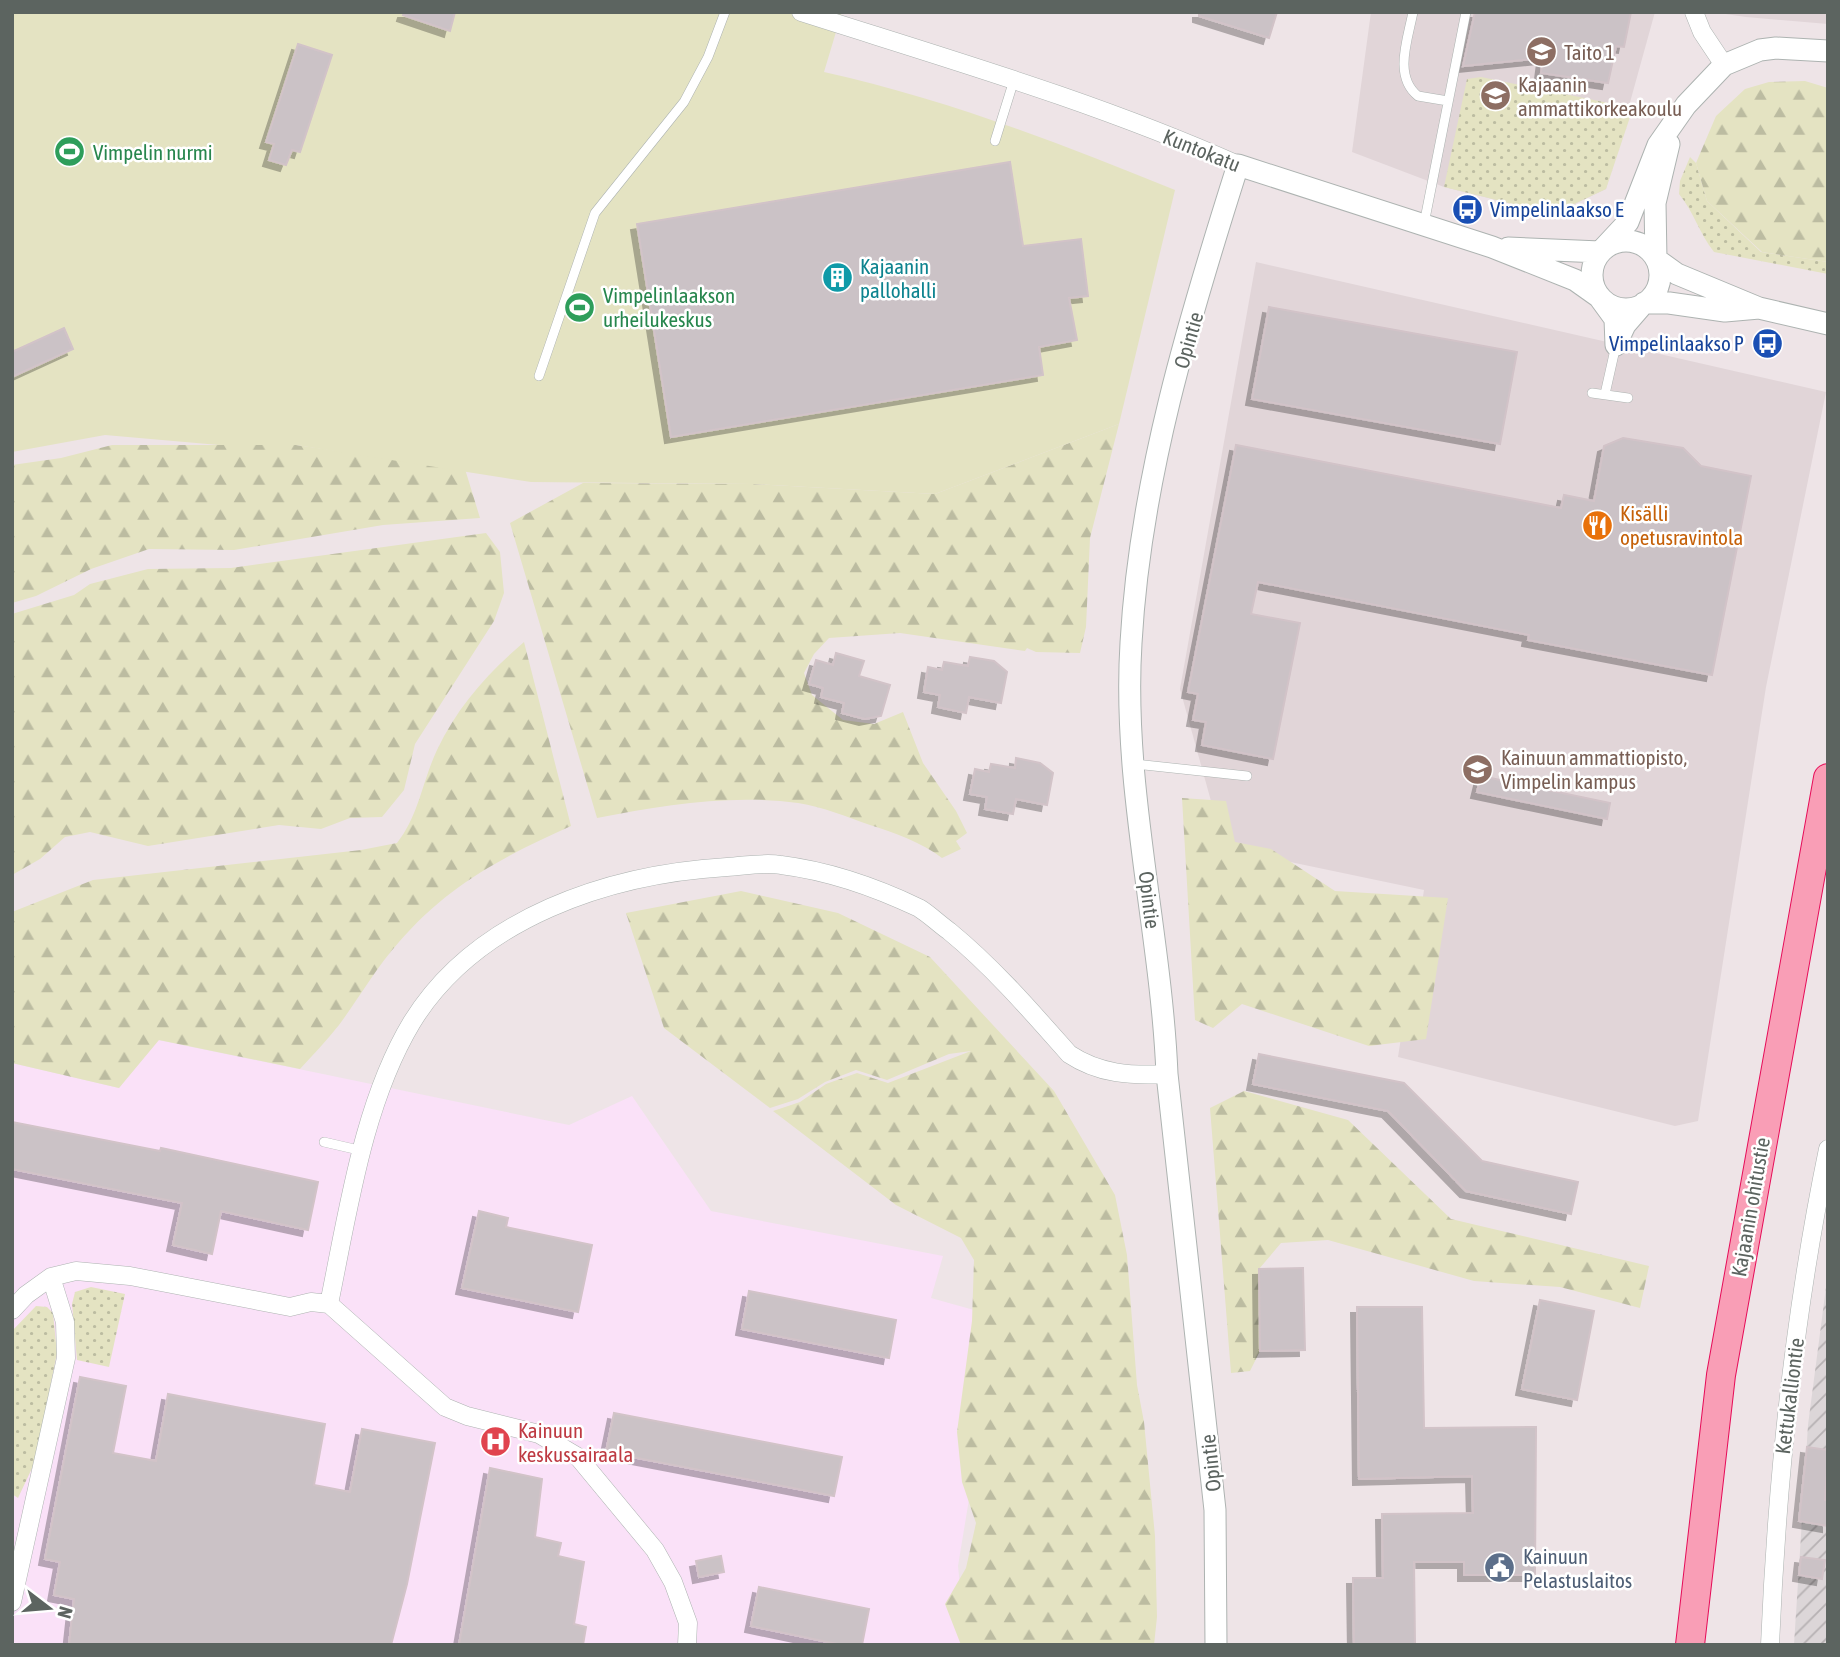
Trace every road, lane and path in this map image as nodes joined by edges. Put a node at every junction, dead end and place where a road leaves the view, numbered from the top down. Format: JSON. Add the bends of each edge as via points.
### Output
{"nodes":[{"id":1,"x":725,"y":12,"type":"edge"},
{"id":2,"x":801,"y":12,"type":"edge"},
{"id":3,"x":1413,"y":12,"type":"edge"},
{"id":4,"x":1465,"y":12,"type":"edge"},
{"id":5,"x":1694,"y":12,"type":"edge"},
{"id":6,"x":1828,"y":51,"type":"edge"},
{"id":7,"x":1724,"y":65,"type":"junction"},
{"id":8,"x":1014,"y":80,"type":"junction"},
{"id":9,"x":1448,"y":101,"type":"junction"},
{"id":10,"x":1671,"y":128,"type":"junction"},
{"id":11,"x":995,"y":141,"type":"dead end"},
{"id":12,"x":1238,"y":165,"type":"junction"},
{"id":13,"x":1424,"y":226,"type":"junction"},
{"id":14,"x":1492,"y":247,"type":"junction"},
{"id":15,"x":1600,"y":252,"type":"junction"},
{"id":16,"x":1656,"y":259,"type":"junction"},
{"id":17,"x":1599,"y":296,"type":"junction"},
{"id":18,"x":1644,"y":303,"type":"junction"},
{"id":19,"x":1759,"y":308,"type":"junction"},
{"id":20,"x":1828,"y":324,"type":"edge"},
{"id":21,"x":1616,"y":345,"type":"junction"},
{"id":22,"x":539,"y":376,"type":"dead end"},
{"id":23,"x":1592,"y":393,"type":"dead end"},
{"id":24,"x":1605,"y":394,"type":"junction"},
{"id":25,"x":1628,"y":398,"type":"dead end"},
{"id":26,"x":1133,"y":764,"type":"junction"},
{"id":27,"x":1247,"y":776,"type":"dead end"},
{"id":28,"x":1828,"y":778,"type":"edge"},
{"id":29,"x":1167,"y":1074,"type":"junction"},
{"id":30,"x":324,"y":1142,"type":"dead end"},
{"id":31,"x":1828,"y":1149,"type":"edge"},
{"id":32,"x":363,"y":1152,"type":"junction"},
{"id":33,"x":51,"y":1278,"type":"junction"},
{"id":34,"x":329,"y":1304,"type":"junction"},
{"id":35,"x":12,"y":1310,"type":"edge"},
{"id":36,"x":12,"y":1602,"type":"edge"},
{"id":37,"x":1691,"y":1643,"type":"edge"},
{"id":38,"x":687,"y":1645,"type":"edge"},
{"id":39,"x":1216,"y":1645,"type":"edge"},
{"id":40,"x":1770,"y":1645,"type":"edge"}],
"edges":[{"from":1,"to":22,"type":"lane","via":[[684,102],[595,213]]},
{"from":2,"to":8,"type":"street","name":"Kuntokatu"},
{"from":3,"to":9,"type":"lane","via":[[1405,80],[1418,96]]},
{"from":4,"to":9,"type":"lane"},
{"from":5,"to":7,"type":"street"},
{"from":6,"to":7,"type":"street","via":[[1760,50]]},
{"from":7,"to":10,"type":"street"},
{"from":8,"to":11,"type":"lane"},
{"from":8,"to":12,"type":"street","name":"Kuntokatu"},
{"from":9,"to":13,"type":"lane"},
{"from":10,"to":15,"type":"street","via":[[1657,145],[1628,222]]},
{"from":10,"to":16,"type":"street","via":[[1655,204]]},
{"from":12,"to":13,"type":"street","name":"Kuntokatu"},
{"from":12,"to":26,"type":"street","name":"Opintie","via":[[1163,428],[1142,540],[1131,645]]},
{"from":13,"to":14,"type":"street","name":"Kuntokatu"},
{"from":14,"to":15,"type":"street"},
{"from":14,"to":17,"type":"street","name":"Kuntokatu","via":[[1575,280]]},
{"from":15,"to":16,"type":"street","via":[[1630,240]]},
{"from":15,"to":17,"type":"street","via":[[1592,269]]},
{"from":16,"to":18,"type":"street","via":[[1657,288]]},
{"from":16,"to":19,"type":"street","via":[[1676,274]]},
{"from":17,"to":18,"type":"street","via":[[1626,309]]},
{"from":17,"to":21,"type":"street","via":[[1615,319]]},
{"from":18,"to":19,"type":"street","via":[[1725,311]]},
{"from":18,"to":21,"type":"street","via":[[1625,325]]},
{"from":19,"to":20,"type":"street"},
{"from":21,"to":24,"type":"lane"},
{"from":23,"to":24,"type":"lane"},
{"from":24,"to":25,"type":"lane"},
{"from":26,"to":27,"type":"lane"},
{"from":26,"to":29,"type":"street","name":"Opintie"},
{"from":28,"to":37,"type":"highway","name":"Kajaanin ohitustie","via":[[1721,1375]]},
{"from":29,"to":32,"type":"street","via":[[1130,1076],[1083,1063],[1069,1054],[969,947],[922,909],[851,879],[779,864],[707,868],[628,880],[525,918],[474,951],[436,991],[395,1052],[375,1101]]},
{"from":29,"to":39,"type":"street","name":"Opintie","via":[[1215,1510]]},
{"from":30,"to":32,"type":"lane"},
{"from":31,"to":40,"type":"street","name":"Kettukalliontie","via":[[1784,1425]]},
{"from":32,"to":34,"type":"street"},
{"from":33,"to":34,"type":"street","via":[[76,1271],[130,1276],[290,1307]]},
{"from":33,"to":35,"type":"street"},
{"from":33,"to":36,"type":"street","via":[[65,1322],[66,1358]]},
{"from":34,"to":38,"type":"street","via":[[444,1407],[540,1434],[578,1457],[655,1550],[688,1623]]}]}
